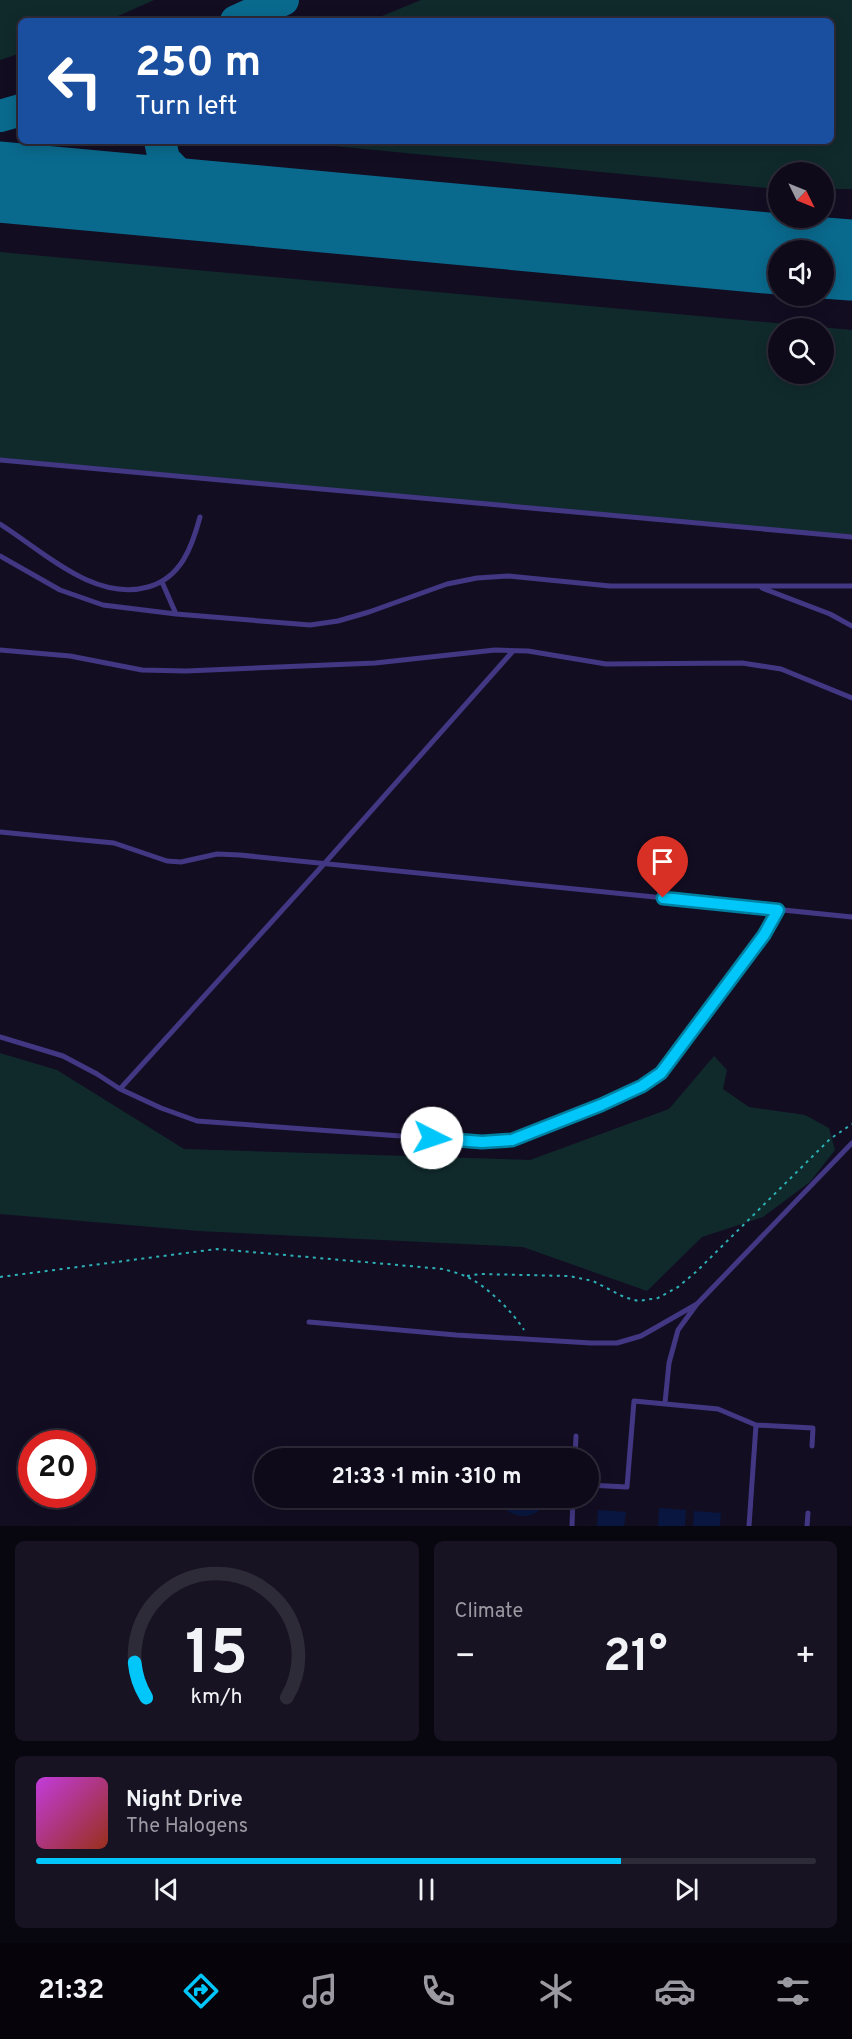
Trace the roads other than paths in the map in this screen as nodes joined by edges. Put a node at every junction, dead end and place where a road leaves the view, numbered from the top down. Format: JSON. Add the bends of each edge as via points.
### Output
{"nodes":[{"id":1,"x":0,"y":460,"type":"edge"},
{"id":2,"x":8,"y":460,"type":"junction"},
{"id":3,"x":0,"y":464,"type":"edge"},
{"id":4,"x":200,"y":517,"type":"dead end"},
{"id":5,"x":0,"y":524,"type":"edge"},
{"id":6,"x":852,"y":537,"type":"edge"},
{"id":7,"x":0,"y":556,"type":"edge"},
{"id":8,"x":162,"y":582,"type":"junction"},
{"id":9,"x":758,"y":586,"type":"junction"},
{"id":10,"x":852,"y":586,"type":"edge"},
{"id":11,"x":176,"y":614,"type":"junction"},
{"id":12,"x":852,"y":626,"type":"edge"},
{"id":13,"x":0,"y":650,"type":"edge"},
{"id":14,"x":513,"y":651,"type":"junction"},
{"id":15,"x":852,"y":698,"type":"edge"},
{"id":16,"x":0,"y":832,"type":"edge"},
{"id":17,"x":324,"y":864,"type":"junction"},
{"id":18,"x":778,"y":910,"type":"junction"},
{"id":19,"x":852,"y":917,"type":"edge"},
{"id":20,"x":0,"y":1037,"type":"edge"},
{"id":21,"x":120,"y":1089,"type":"junction"},
{"id":22,"x":852,"y":1143,"type":"edge"},
{"id":23,"x":697,"y":1304,"type":"junction"},
{"id":24,"x":309,"y":1322,"type":"dead end"},
{"id":25,"x":665,"y":1403,"type":"junction"},
{"id":26,"x":756,"y":1425,"type":"junction"},
{"id":27,"x":576,"y":1436,"type":"dead end"},
{"id":28,"x":812,"y":1446,"type":"dead end"},
{"id":29,"x":575,"y":1448,"type":"edge"},
{"id":30,"x":599,"y":1486,"type":"edge"},
{"id":31,"x":573,"y":1508,"type":"edge"},
{"id":32,"x":808,"y":1513,"type":"dead end"},
{"id":33,"x":572,"y":1526,"type":"edge"},
{"id":34,"x":749,"y":1526,"type":"edge"},
{"id":35,"x":807,"y":1526,"type":"edge"}],
"edges":[{"from":1,"to":2,"type":"lane"},
{"from":2,"to":3,"type":"lane"},
{"from":2,"to":6,"type":"lane"},
{"from":4,"to":8,"type":"lane","via":[[186,558]]},
{"from":5,"to":8,"type":"lane","via":[[96,584],[118,591],[138,590]]},
{"from":7,"to":11,"type":"lane","via":[[60,591],[103,605]]},
{"from":8,"to":11,"type":"lane"},
{"from":9,"to":10,"type":"lane"},
{"from":9,"to":11,"type":"lane","via":[[610,586],[508,576],[447,584],[369,612],[310,625]]},
{"from":9,"to":12,"type":"lane"},
{"from":13,"to":14,"type":"lane","via":[[70,656],[142,670],[186,671],[375,663]]},
{"from":14,"to":15,"type":"lane","via":[[606,664],[766,665]]},
{"from":14,"to":17,"type":"lane"},
{"from":16,"to":17,"type":"lane","via":[[114,843],[167,861],[217,854]]},
{"from":17,"to":18,"type":"lane"},
{"from":17,"to":21,"type":"lane"},
{"from":18,"to":19,"type":"lane"},
{"from":18,"to":21,"type":"lane","via":[[764,935],[661,1073],[601,1105],[512,1140],[482,1142],[206,1122],[176,1114]]},
{"from":20,"to":21,"type":"lane","via":[[63,1056]]},
{"from":22,"to":23,"type":"lane"},
{"from":23,"to":24,"type":"lane","via":[[641,1336],[617,1343]]},
{"from":23,"to":25,"type":"lane","via":[[678,1330],[669,1363]]},
{"from":25,"to":26,"type":"lane","via":[[718,1409]]},
{"from":25,"to":30,"type":"lane","via":[[634,1401],[627,1487]]},
{"from":26,"to":28,"type":"lane","via":[[813,1428]]},
{"from":26,"to":34,"type":"lane"},
{"from":27,"to":29,"type":"lane"},
{"from":31,"to":33,"type":"lane"},
{"from":32,"to":35,"type":"lane"}]}
